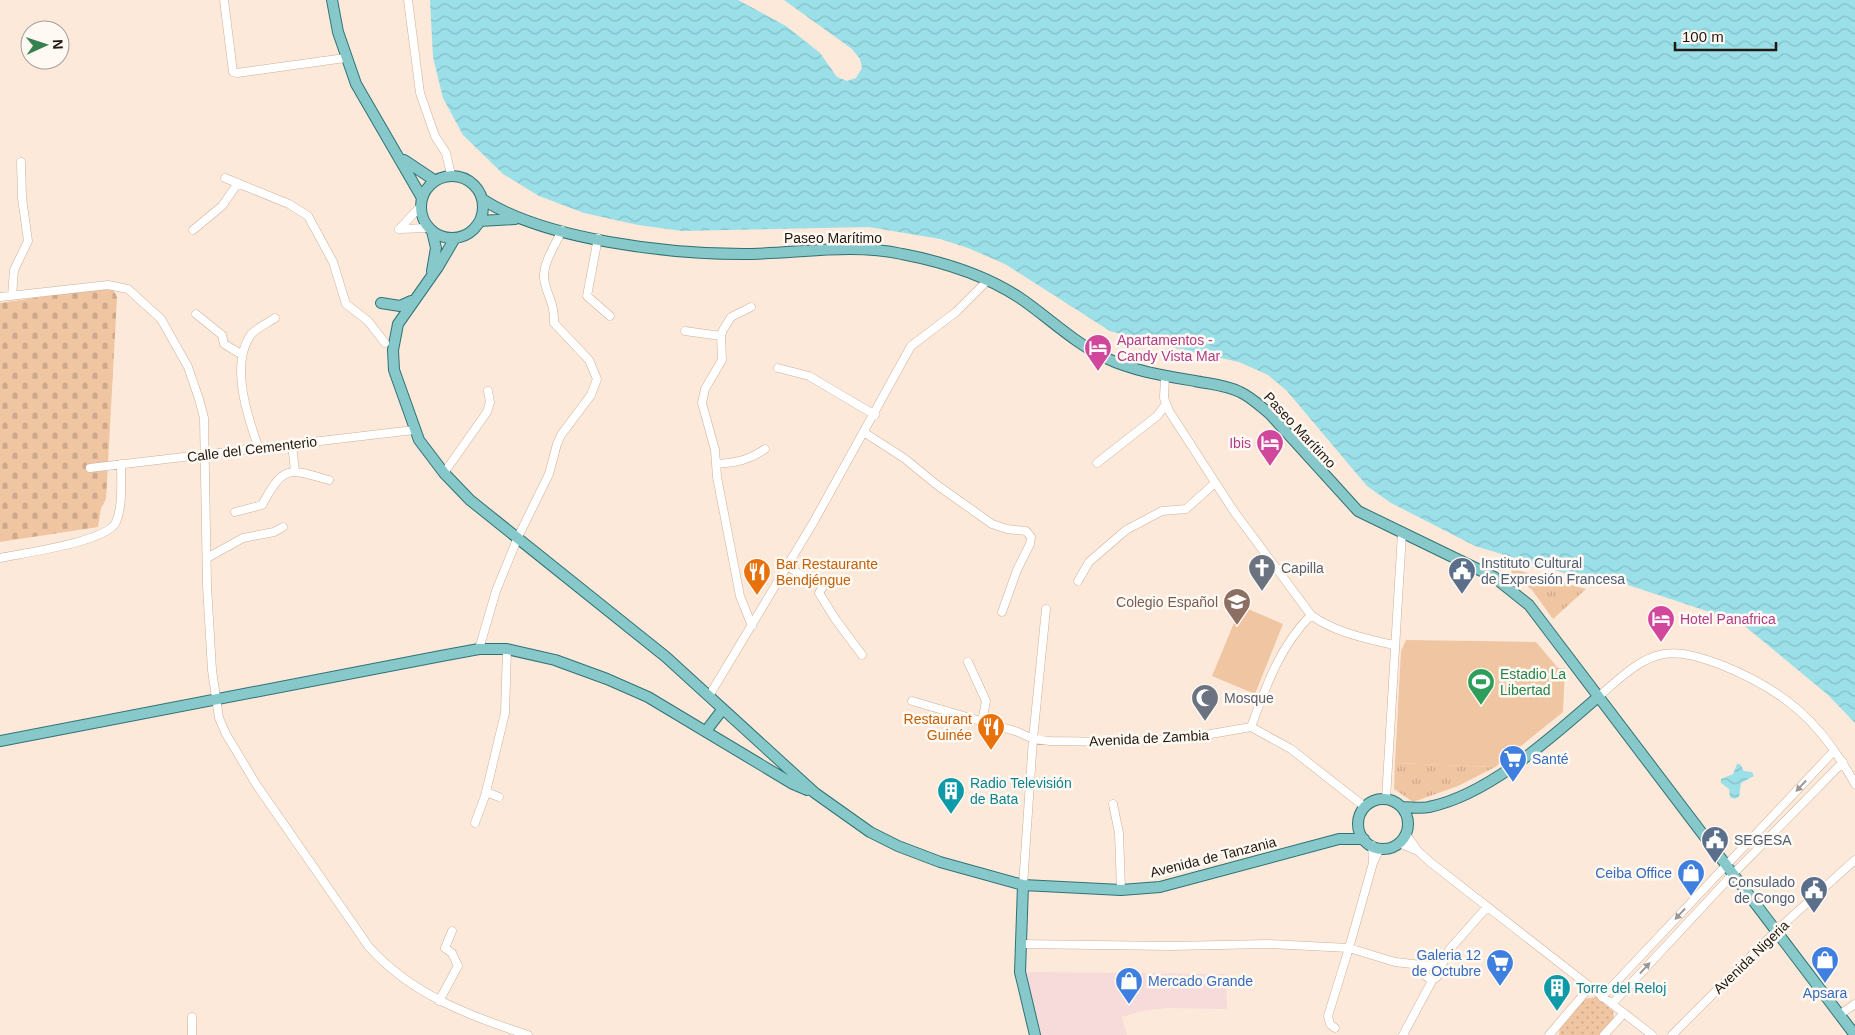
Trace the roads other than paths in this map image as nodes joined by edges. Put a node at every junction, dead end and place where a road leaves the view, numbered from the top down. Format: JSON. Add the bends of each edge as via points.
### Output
{"nodes":[{"id":1,"x":225,"y":0,"type":"edge"},
{"id":2,"x":332,"y":0,"type":"edge"},
{"id":3,"x":408,"y":0,"type":"edge"},
{"id":4,"x":345,"y":58,"type":"junction"},
{"id":5,"x":398,"y":155,"type":"junction"},
{"id":6,"x":21,"y":162,"type":"dead end"},
{"id":7,"x":451,"y":175,"type":"junction"},
{"id":8,"x":225,"y":178,"type":"dead end"},
{"id":9,"x":434,"y":180,"type":"junction"},
{"id":10,"x":238,"y":183,"type":"junction"},
{"id":11,"x":482,"y":199,"type":"junction"},
{"id":12,"x":421,"y":202,"type":"junction"},
{"id":13,"x":524,"y":219,"type":"junction"},
{"id":14,"x":480,"y":220,"type":"junction"},
{"id":15,"x":430,"y":229,"type":"junction"},
{"id":16,"x":193,"y":230,"type":"dead end"},
{"id":17,"x":562,"y":230,"type":"junction"},
{"id":18,"x":455,"y":238,"type":"junction"},
{"id":19,"x":598,"y":238,"type":"junction"},
{"id":20,"x":431,"y":274,"type":"junction"},
{"id":21,"x":988,"y":280,"type":"junction"},
{"id":22,"x":12,"y":296,"type":"junction"},
{"id":23,"x":0,"y":297,"type":"edge"},
{"id":24,"x":412,"y":301,"type":"junction"},
{"id":25,"x":381,"y":303,"type":"dead end"},
{"id":26,"x":751,"y":307,"type":"dead end"},
{"id":27,"x":196,"y":314,"type":"dead end"},
{"id":28,"x":610,"y":316,"type":"dead end"},
{"id":29,"x":275,"y":318,"type":"dead end"},
{"id":30,"x":685,"y":331,"type":"dead end"},
{"id":31,"x":721,"y":336,"type":"junction"},
{"id":32,"x":385,"y":343,"type":"dead end"},
{"id":33,"x":241,"y":354,"type":"junction"},
{"id":34,"x":778,"y":368,"type":"dead end"},
{"id":35,"x":1166,"y":376,"type":"junction"},
{"id":36,"x":488,"y":391,"type":"dead end"},
{"id":37,"x":1166,"y":404,"type":"junction"},
{"id":38,"x":875,"y":416,"type":"junction"},
{"id":39,"x":414,"y":430,"type":"junction"},
{"id":40,"x":865,"y":433,"type":"junction"},
{"id":41,"x":292,"y":445,"type":"junction"},
{"id":42,"x":259,"y":449,"type":"junction"},
{"id":43,"x":765,"y":449,"type":"dead end"},
{"id":44,"x":204,"y":455,"type":"junction"},
{"id":45,"x":121,"y":464,"type":"junction"},
{"id":46,"x":716,"y":464,"type":"junction"},
{"id":47,"x":1097,"y":464,"type":"dead end"},
{"id":48,"x":90,"y":468,"type":"dead end"},
{"id":49,"x":295,"y":471,"type":"junction"},
{"id":50,"x":444,"y":473,"type":"junction"},
{"id":51,"x":329,"y":480,"type":"dead end"},
{"id":52,"x":1215,"y":483,"type":"junction"},
{"id":53,"x":234,"y":512,"type":"dead end"},
{"id":54,"x":283,"y":527,"type":"dead end"},
{"id":55,"x":1402,"y":533,"type":"junction"},
{"id":56,"x":518,"y":537,"type":"junction"},
{"id":57,"x":0,"y":558,"type":"edge"},
{"id":58,"x":207,"y":558,"type":"junction"},
{"id":59,"x":787,"y":566,"type":"junction"},
{"id":60,"x":1078,"y":581,"type":"dead end"},
{"id":61,"x":1046,"y":609,"type":"dead end"},
{"id":62,"x":1002,"y":612,"type":"dead end"},
{"id":63,"x":1311,"y":615,"type":"junction"},
{"id":64,"x":752,"y":626,"type":"junction"},
{"id":65,"x":1394,"y":645,"type":"junction"},
{"id":66,"x":479,"y":649,"type":"junction"},
{"id":67,"x":507,"y":649,"type":"junction"},
{"id":68,"x":862,"y":655,"type":"dead end"},
{"id":69,"x":968,"y":662,"type":"dead end"},
{"id":70,"x":709,"y":696,"type":"junction"},
{"id":71,"x":1598,"y":697,"type":"junction"},
{"id":72,"x":216,"y":700,"type":"junction"},
{"id":73,"x":912,"y":701,"type":"dead end"},
{"id":74,"x":722,"y":710,"type":"junction"},
{"id":75,"x":982,"y":722,"type":"junction"},
{"id":76,"x":1251,"y":727,"type":"junction"},
{"id":77,"x":706,"y":731,"type":"junction"},
{"id":78,"x":1033,"y":739,"type":"junction"},
{"id":79,"x":0,"y":741,"type":"edge"},
{"id":80,"x":1834,"y":751,"type":"junction"},
{"id":81,"x":1843,"y":762,"type":"junction"},
{"id":82,"x":1855,"y":784,"type":"edge"},
{"id":83,"x":486,"y":792,"type":"junction"},
{"id":84,"x":815,"y":793,"type":"junction"},
{"id":85,"x":499,"y":797,"type":"dead end"},
{"id":86,"x":1386,"y":799,"type":"junction"},
{"id":87,"x":1113,"y":804,"type":"dead end"},
{"id":88,"x":1365,"y":807,"type":"junction"},
{"id":89,"x":1402,"y":807,"type":"junction"},
{"id":90,"x":1428,"y":807,"type":"junction"},
{"id":91,"x":1778,"y":811,"type":"junction"},
{"id":92,"x":1787,"y":819,"type":"junction"},
{"id":93,"x":1359,"y":822,"type":"junction"},
{"id":94,"x":475,"y":823,"type":"dead end"},
{"id":95,"x":1408,"y":823,"type":"junction"},
{"id":96,"x":1406,"y":834,"type":"junction"},
{"id":97,"x":1339,"y":839,"type":"junction"},
{"id":98,"x":1399,"y":843,"type":"junction"},
{"id":99,"x":1372,"y":844,"type":"junction"},
{"id":100,"x":1418,"y":851,"type":"junction"},
{"id":101,"x":1855,"y":860,"type":"edge"},
{"id":102,"x":1725,"y":865,"type":"junction"},
{"id":103,"x":1733,"y":874,"type":"junction"},
{"id":104,"x":1023,"y":885,"type":"junction"},
{"id":105,"x":1122,"y":890,"type":"junction"},
{"id":106,"x":1487,"y":907,"type":"junction"},
{"id":107,"x":1777,"y":930,"type":"junction"},
{"id":108,"x":452,"y":931,"type":"dead end"},
{"id":109,"x":1020,"y":944,"type":"junction"},
{"id":110,"x":1349,"y":948,"type":"junction"},
{"id":111,"x":1446,"y":955,"type":"junction"},
{"id":112,"x":1414,"y":965,"type":"junction"},
{"id":113,"x":1431,"y":965,"type":"junction"},
{"id":114,"x":1439,"y":971,"type":"junction"},
{"id":115,"x":1426,"y":974,"type":"junction"},
{"id":116,"x":1433,"y":979,"type":"junction"},
{"id":117,"x":1590,"y":987,"type":"junction"},
{"id":118,"x":1602,"y":997,"type":"junction"},
{"id":119,"x":439,"y":1001,"type":"junction"},
{"id":120,"x":1612,"y":1004,"type":"junction"},
{"id":121,"x":1855,"y":1004,"type":"edge"},
{"id":122,"x":1624,"y":1013,"type":"junction"},
{"id":123,"x":1839,"y":1015,"type":"junction"},
{"id":124,"x":192,"y":1017,"type":"dead end"},
{"id":125,"x":1335,"y":1028,"type":"dead end"},
{"id":126,"x":192,"y":1035,"type":"edge"},
{"id":127,"x":528,"y":1035,"type":"edge"},
{"id":128,"x":1035,"y":1035,"type":"edge"},
{"id":129,"x":1403,"y":1035,"type":"edge"},
{"id":130,"x":1548,"y":1035,"type":"edge"},
{"id":131,"x":1604,"y":1035,"type":"edge"},
{"id":132,"x":1652,"y":1035,"type":"edge"},
{"id":133,"x":1672,"y":1035,"type":"edge"},
{"id":134,"x":1855,"y":1035,"type":"edge"}],
"edges":[{"from":1,"to":4,"type":"street","via":[[232,68],[237,73]]},
{"from":2,"to":4,"type":"main road"},
{"from":3,"to":7,"type":"street","via":[[420,93],[435,136],[446,153]]},
{"from":4,"to":5,"type":"main road","via":[[356,84]]},
{"from":5,"to":9,"type":"main road"},
{"from":5,"to":12,"type":"main road"},
{"from":6,"to":22,"type":"street","via":[[28,241],[14,270]]},
{"from":7,"to":9,"type":"main road"},
{"from":7,"to":11,"type":"main road","via":[[473,183]]},
{"from":8,"to":10,"type":"street"},
{"from":9,"to":12,"type":"main road"},
{"from":10,"to":16,"type":"street","via":[[222,206]]},
{"from":10,"to":32,"type":"street","via":[[289,204],[308,216],[333,262],[346,304],[368,321]]},
{"from":11,"to":13,"type":"main road","name":"Paseo Marítimo","via":[[497,209]]},
{"from":11,"to":14,"type":"main road"},
{"from":12,"to":15,"type":"main road","via":[[421,214]]},
{"from":12,"to":15,"type":"street","via":[[399,228]]},
{"from":13,"to":14,"type":"main road","name":"Paseo Marítimo"},
{"from":13,"to":17,"type":"main road","name":"Paseo Marítimo"},
{"from":14,"to":18,"type":"main road","via":[[470,232]]},
{"from":15,"to":18,"type":"main road","via":[[443,237]]},
{"from":15,"to":20,"type":"main road","via":[[436,256]]},
{"from":17,"to":19,"type":"main road","name":"Paseo Marítimo"},
{"from":17,"to":56,"type":"street","via":[[544,274],[555,310],[554,323],[589,360],[597,379],[591,395],[561,435],[549,474]]},
{"from":18,"to":20,"type":"main road"},
{"from":19,"to":21,"type":"main road","name":"Paseo Marítimo","via":[[666,250],[742,254],[852,250],[900,253],[940,262]]},
{"from":19,"to":28,"type":"street","via":[[586,296]]},
{"from":20,"to":24,"type":"main road"},
{"from":21,"to":35,"type":"main road","name":"Paseo Marítimo","via":[[1019,297],[1106,358]]},
{"from":21,"to":38,"type":"street","via":[[956,312],[911,346]]},
{"from":22,"to":23,"type":"street"},
{"from":22,"to":44,"type":"street","via":[[108,285],[128,289],[141,299],[161,319],[188,367],[204,418]]},
{"from":24,"to":25,"type":"main road","via":[[400,306]]},
{"from":24,"to":39,"type":"main road","via":[[398,324],[394,370]]},
{"from":26,"to":31,"type":"street","via":[[731,317]]},
{"from":27,"to":33,"type":"street","via":[[222,335],[224,344]]},
{"from":29,"to":33,"type":"street","via":[[250,334]]},
{"from":30,"to":31,"type":"street"},
{"from":31,"to":46,"type":"street","via":[[722,360],[705,389],[702,403],[712,434]]},
{"from":33,"to":42,"type":"street","via":[[244,404]]},
{"from":34,"to":38,"type":"street","via":[[809,376]]},
{"from":35,"to":37,"type":"street"},
{"from":35,"to":55,"type":"main road","name":"Paseo Marítimo","via":[[1229,387],[1254,400],[1358,511]]},
{"from":36,"to":50,"type":"street","via":[[490,402],[487,412]]},
{"from":37,"to":47,"type":"street","via":[[1157,416]]},
{"from":37,"to":52,"type":"street"},
{"from":38,"to":40,"type":"street"},
{"from":39,"to":41,"type":"street","name":"Calle del Cementerio"},
{"from":39,"to":50,"type":"main road"},
{"from":40,"to":59,"type":"street"},
{"from":40,"to":62,"type":"street","via":[[992,524],[1026,531],[1030,544]]},
{"from":41,"to":42,"type":"street","name":"Calle del Cementerio"},
{"from":41,"to":49,"type":"street"},
{"from":42,"to":44,"type":"street","name":"Calle del Cementerio"},
{"from":43,"to":46,"type":"street","via":[[744,461]]},
{"from":44,"to":45,"type":"street","name":"Calle del Cementerio"},
{"from":44,"to":58,"type":"street"},
{"from":45,"to":48,"type":"street","name":"Calle del Cementerio"},
{"from":45,"to":57,"type":"street","via":[[116,522],[107,533],[45,551]]},
{"from":46,"to":64,"type":"street","via":[[740,596]]},
{"from":49,"to":51,"type":"street"},
{"from":49,"to":53,"type":"street","via":[[287,472],[275,482],[262,505]]},
{"from":50,"to":56,"type":"main road","via":[[470,500]]},
{"from":52,"to":60,"type":"street","via":[[1186,509],[1162,512],[1126,530],[1089,562]]},
{"from":52,"to":63,"type":"street"},
{"from":54,"to":58,"type":"street","via":[[243,538]]},
{"from":55,"to":65,"type":"street"},
{"from":55,"to":71,"type":"main road","name":"Paseo Marítimo","via":[[1494,577],[1515,592],[1529,605]]},
{"from":56,"to":66,"type":"street","via":[[496,592]]},
{"from":56,"to":70,"type":"main road","via":[[659,651]]},
{"from":58,"to":72,"type":"street"},
{"from":59,"to":64,"type":"street"},
{"from":59,"to":68,"type":"street","via":[[810,580],[818,579],[824,585],[819,593]]},
{"from":61,"to":78,"type":"street"},
{"from":63,"to":65,"type":"street","via":[[1345,633]]},
{"from":63,"to":76,"type":"street","via":[[1297,629],[1276,663]]},
{"from":64,"to":70,"type":"street"},
{"from":65,"to":86,"type":"street"},
{"from":66,"to":67,"type":"main road"},
{"from":66,"to":72,"type":"main road"},
{"from":67,"to":77,"type":"main road","via":[[555,660],[627,687]]},
{"from":67,"to":83,"type":"street","via":[[505,713]]},
{"from":69,"to":75,"type":"street","via":[[986,701]]},
{"from":70,"to":74,"type":"main road"},
{"from":71,"to":80,"type":"street","via":[[1654,656],[1677,653],[1701,657],[1746,674],[1776,691],[1812,722]]},
{"from":71,"to":90,"type":"main road","via":[[1511,769],[1484,785]]},
{"from":71,"to":102,"type":"main road","name":"Paseo Marítimo"},
{"from":72,"to":79,"type":"main road"},
{"from":72,"to":119,"type":"street","via":[[219,718],[241,760],[370,946],[386,966]]},
{"from":73,"to":75,"type":"street","name":"Avenida de Zambia"},
{"from":74,"to":77,"type":"main road"},
{"from":74,"to":84,"type":"main road"},
{"from":75,"to":78,"type":"street","name":"Avenida de Zambia"},
{"from":76,"to":78,"type":"street","name":"Avenida de Zambia","via":[[1165,740]]},
{"from":76,"to":88,"type":"street","via":[[1291,749]]},
{"from":77,"to":84,"type":"main road","via":[[792,784]]},
{"from":78,"to":104,"type":"street"},
{"from":80,"to":81,"type":"street"},
{"from":80,"to":91,"type":"street","one_way":true},
{"from":81,"to":82,"type":"street"},
{"from":81,"to":92,"type":"street"},
{"from":83,"to":85,"type":"street"},
{"from":83,"to":94,"type":"street"},
{"from":84,"to":104,"type":"main road","name":"Avenida de Tanzania","via":[[870,832],[898,846],[948,865]]},
{"from":86,"to":88,"type":"main road","via":[[1378,799]]},
{"from":86,"to":89,"type":"main road"},
{"from":87,"to":105,"type":"street","via":[[1120,840]]},
{"from":88,"to":93,"type":"main road"},
{"from":89,"to":90,"type":"main road"},
{"from":89,"to":95,"type":"main road"},
{"from":90,"to":95,"type":"main road"},
{"from":91,"to":92,"type":"street"},
{"from":91,"to":102,"type":"street"},
{"from":92,"to":103,"type":"street"},
{"from":93,"to":97,"type":"main road","name":"Avenida de Tanzania"},
{"from":93,"to":99,"type":"main road"},
{"from":95,"to":96,"type":"main road"},
{"from":96,"to":98,"type":"main road"},
{"from":96,"to":100,"type":"street"},
{"from":97,"to":99,"type":"main road","name":"Avenida de Tanzania"},
{"from":97,"to":105,"type":"main road","name":"Avenida de Tanzania","via":[[1160,887]]},
{"from":98,"to":99,"type":"main road","via":[[1390,848]]},
{"from":98,"to":100,"type":"street"},
{"from":99,"to":110,"type":"street","via":[[1373,863]]},
{"from":100,"to":106,"type":"street"},
{"from":101,"to":107,"type":"street","name":"Avenida Nigeria"},
{"from":102,"to":103,"type":"main road","name":"Paseo Marítimo"},
{"from":102,"to":118,"type":"street","one_way":true},
{"from":103,"to":107,"type":"main road","name":"Paseo Marítimo"},
{"from":120,"to":103,"type":"street","one_way":true},
{"from":104,"to":105,"type":"main road","name":"Avenida de Tanzania"},
{"from":104,"to":109,"type":"main road"},
{"from":106,"to":111,"type":"street"},
{"from":106,"to":117,"type":"street"},
{"from":107,"to":123,"type":"main road","name":"Paseo Marítimo"},
{"from":107,"to":133,"type":"street","name":"Avenida Nigeria"},
{"from":108,"to":119,"type":"street","via":[[445,948],[452,953],[458,966]]},
{"from":109,"to":110,"type":"street","via":[[1268,944]]},
{"from":109,"to":128,"type":"main road","via":[[1020,972]]},
{"from":110,"to":112,"type":"street"},
{"from":110,"to":125,"type":"street","via":[[1328,1016]]},
{"from":111,"to":113,"type":"street"},
{"from":111,"to":114,"type":"street"},
{"from":112,"to":113,"type":"street"},
{"from":112,"to":115,"type":"street"},
{"from":113,"to":114,"type":"street"},
{"from":113,"to":115,"type":"street"},
{"from":114,"to":116,"type":"street"},
{"from":115,"to":116,"type":"street"},
{"from":116,"to":129,"type":"street"},
{"from":117,"to":118,"type":"street"},
{"from":117,"to":130,"type":"street"},
{"from":118,"to":120,"type":"street"},
{"from":119,"to":127,"type":"street"},
{"from":120,"to":122,"type":"street"},
{"from":121,"to":123,"type":"street"},
{"from":122,"to":131,"type":"street"},
{"from":122,"to":132,"type":"street"},
{"from":123,"to":134,"type":"main road","name":"Paseo Marítimo"},
{"from":124,"to":126,"type":"street"}]}
